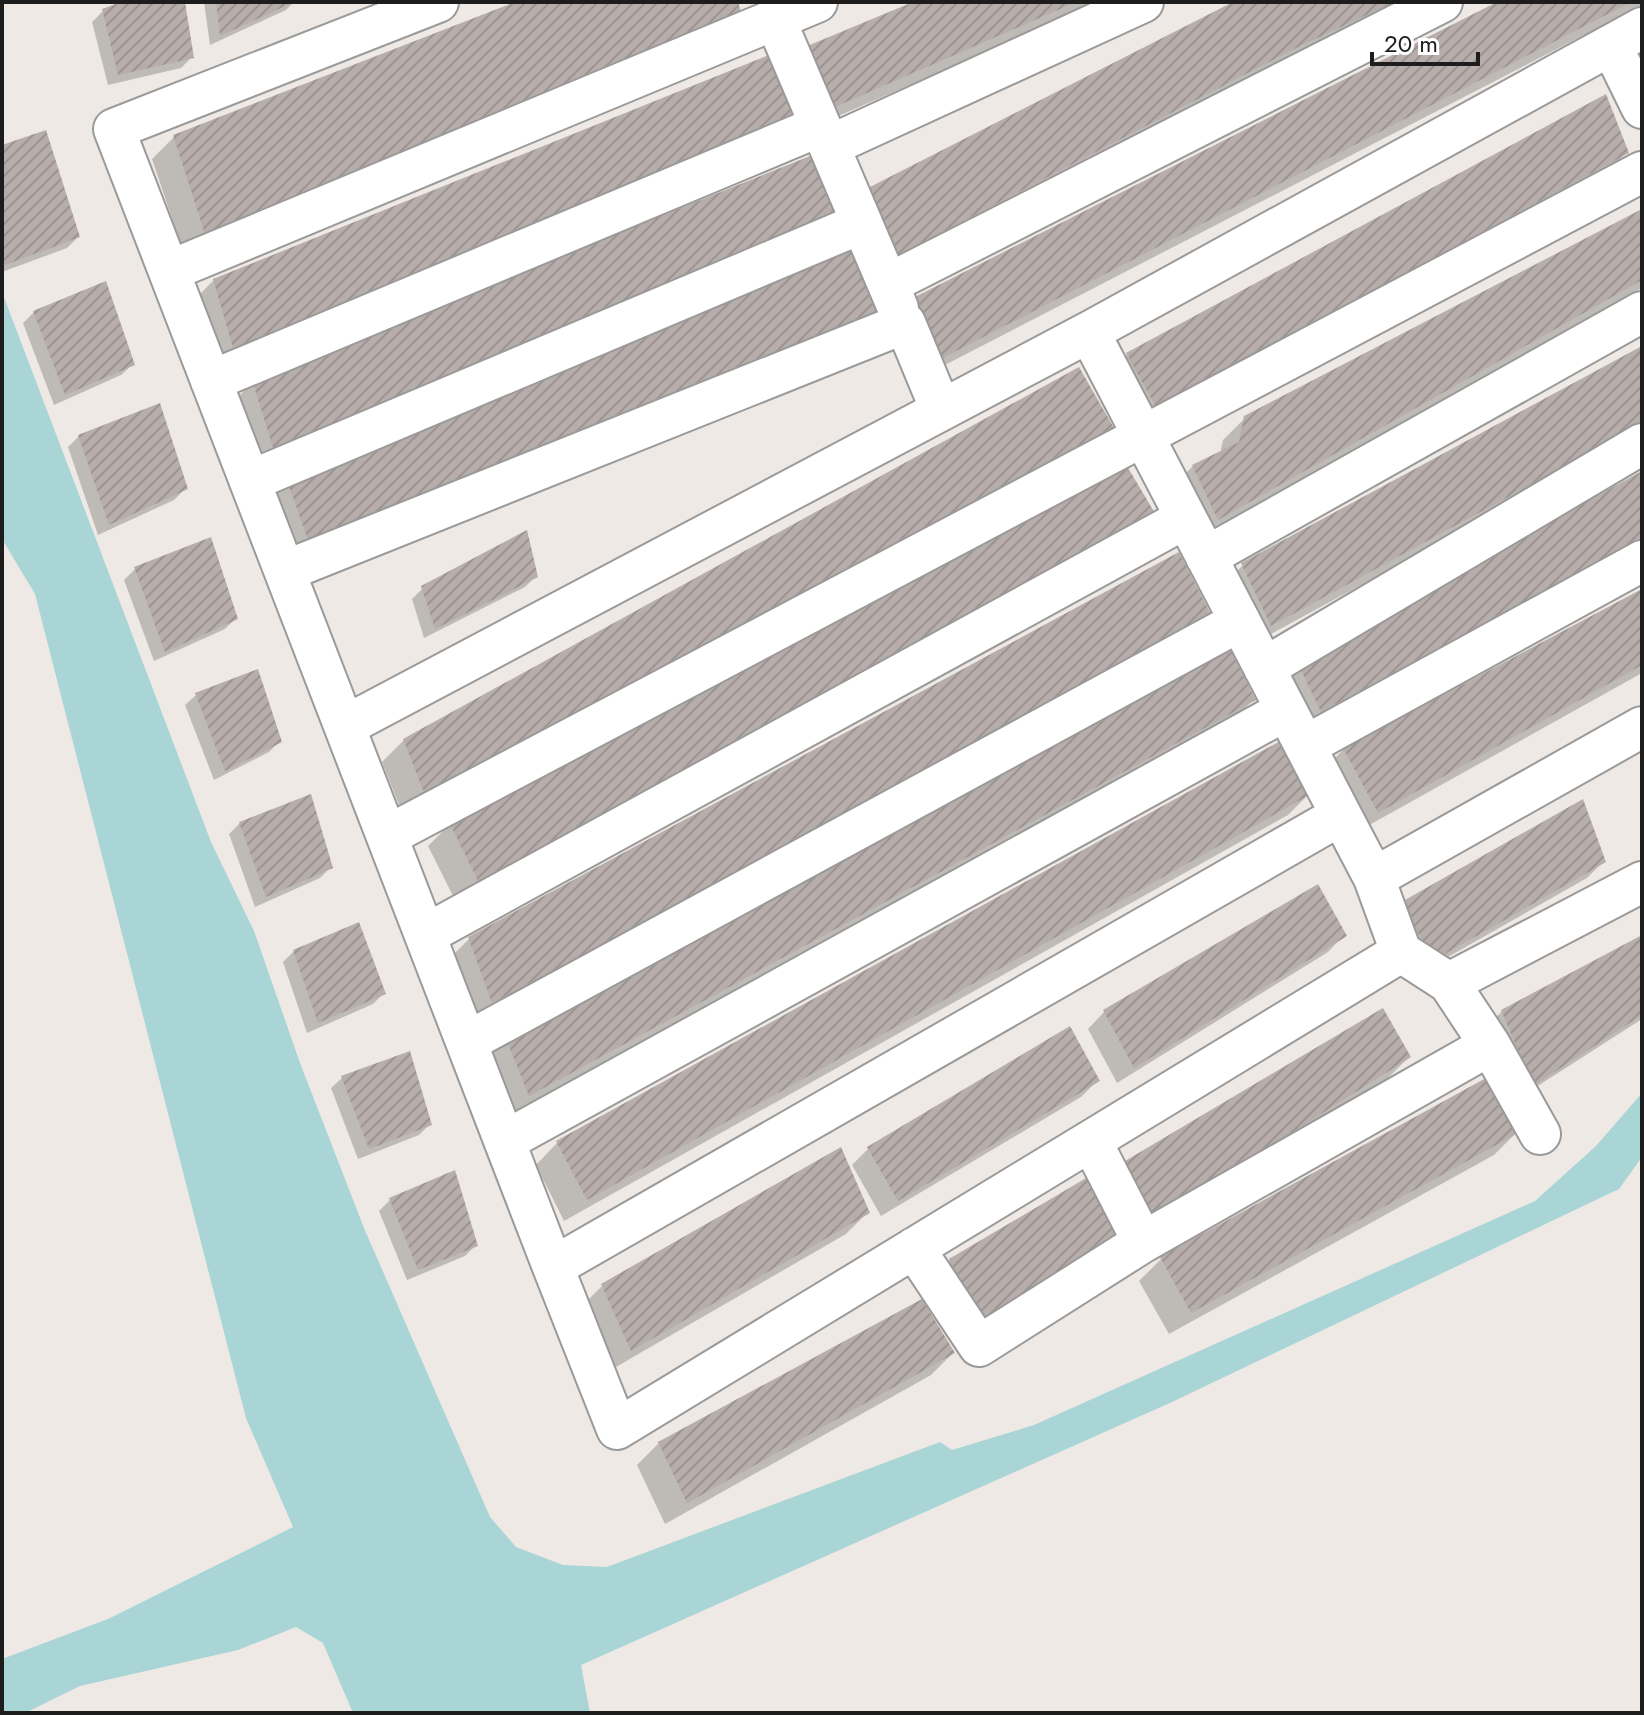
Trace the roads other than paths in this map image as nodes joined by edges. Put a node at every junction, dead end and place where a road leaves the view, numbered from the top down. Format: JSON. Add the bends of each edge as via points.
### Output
{"nodes":[{"id":1,"x":438,"y":2,"type":"edge"},
{"id":2,"x":817,"y":2,"type":"edge"},
{"id":3,"x":1143,"y":2,"type":"edge"},
{"id":4,"x":1442,"y":2,"type":"edge"},
{"id":5,"x":775,"y":19,"type":"junction"},
{"id":6,"x":1627,"y":36,"type":"edge"},
{"id":7,"x":1642,"y":108,"type":"edge"},
{"id":8,"x":825,"y":136,"type":"junction"},
{"id":9,"x":1642,"y":172,"type":"edge"},
{"id":10,"x":862,"y":223,"type":"junction"},
{"id":11,"x":169,"y":271,"type":"junction"},
{"id":12,"x":888,"y":284,"type":"junction"},
{"id":13,"x":1642,"y":312,"type":"edge"},
{"id":14,"x":905,"y":323,"type":"junction"},
{"id":15,"x":1089,"y":332,"type":"junction"},
{"id":16,"x":211,"y":381,"type":"junction"},
{"id":17,"x":941,"y":410,"type":"junction"},
{"id":18,"x":1143,"y":435,"type":"junction"},
{"id":19,"x":1642,"y":444,"type":"edge"},
{"id":20,"x":250,"y":481,"type":"junction"},
{"id":21,"x":1186,"y":518,"type":"junction"},
{"id":22,"x":1206,"y":557,"type":"junction"},
{"id":23,"x":1642,"y":561,"type":"edge"},
{"id":24,"x":285,"y":571,"type":"junction"},
{"id":25,"x":1240,"y":621,"type":"junction"},
{"id":26,"x":1264,"y":668,"type":"junction"},
{"id":27,"x":1286,"y":710,"type":"junction"},
{"id":28,"x":345,"y":726,"type":"junction"},
{"id":29,"x":1642,"y":727,"type":"edge"},
{"id":30,"x":1305,"y":746,"type":"junction"},
{"id":31,"x":1341,"y":815,"type":"junction"},
{"id":32,"x":387,"y":836,"type":"junction"},
{"id":33,"x":1374,"y":878,"type":"junction"},
{"id":34,"x":1642,"y":882,"type":"edge"},
{"id":35,"x":425,"y":935,"type":"junction"},
{"id":36,"x":1401,"y":952,"type":"junction"},
{"id":37,"x":1449,"y":983,"type":"junction"},
{"id":38,"x":467,"y":1042,"type":"junction"},
{"id":39,"x":1490,"y":1045,"type":"junction"},
{"id":40,"x":1540,"y":1134,"type":"dead end"},
{"id":41,"x":505,"y":1141,"type":"junction"},
{"id":42,"x":1091,"y":1141,"type":"junction"},
{"id":43,"x":1143,"y":1242,"type":"junction"},
{"id":44,"x":914,"y":1248,"type":"junction"},
{"id":45,"x":553,"y":1267,"type":"junction"}],
"edges":[{"from":1,"to":11,"type":"street","via":[[114,129]]},
{"from":2,"to":5,"type":"street"},
{"from":3,"to":8,"type":"street"},
{"from":4,"to":12,"type":"street"},
{"from":5,"to":8,"type":"street"},
{"from":5,"to":11,"type":"street"},
{"from":6,"to":7,"type":"street"},
{"from":6,"to":15,"type":"street"},
{"from":8,"to":10,"type":"street"},
{"from":8,"to":16,"type":"street"},
{"from":9,"to":18,"type":"street"},
{"from":10,"to":12,"type":"street"},
{"from":10,"to":20,"type":"street"},
{"from":11,"to":16,"type":"street"},
{"from":12,"to":14,"type":"street"},
{"from":13,"to":22,"type":"street"},
{"from":14,"to":17,"type":"street"},
{"from":14,"to":24,"type":"street"},
{"from":15,"to":17,"type":"street"},
{"from":15,"to":18,"type":"street"},
{"from":16,"to":20,"type":"street"},
{"from":17,"to":28,"type":"street"},
{"from":18,"to":21,"type":"street"},
{"from":18,"to":32,"type":"street"},
{"from":19,"to":26,"type":"street"},
{"from":20,"to":24,"type":"street"},
{"from":21,"to":22,"type":"street"},
{"from":21,"to":35,"type":"street"},
{"from":22,"to":25,"type":"street"},
{"from":23,"to":30,"type":"street"},
{"from":24,"to":28,"type":"street"},
{"from":25,"to":26,"type":"street"},
{"from":25,"to":38,"type":"street"},
{"from":26,"to":27,"type":"street"},
{"from":27,"to":30,"type":"street"},
{"from":27,"to":41,"type":"street"},
{"from":28,"to":32,"type":"street"},
{"from":29,"to":33,"type":"street"},
{"from":30,"to":31,"type":"street"},
{"from":31,"to":33,"type":"street"},
{"from":31,"to":45,"type":"street"},
{"from":32,"to":35,"type":"street"},
{"from":33,"to":36,"type":"street"},
{"from":34,"to":37,"type":"street"},
{"from":35,"to":38,"type":"street"},
{"from":36,"to":37,"type":"street"},
{"from":36,"to":42,"type":"street"},
{"from":37,"to":39,"type":"street"},
{"from":38,"to":41,"type":"street"},
{"from":39,"to":40,"type":"street"},
{"from":39,"to":43,"type":"street"},
{"from":41,"to":45,"type":"street"},
{"from":42,"to":43,"type":"street"},
{"from":42,"to":44,"type":"street"},
{"from":43,"to":44,"type":"street","via":[[979,1346]]},
{"from":44,"to":45,"type":"street","via":[[617,1429]]}]}
